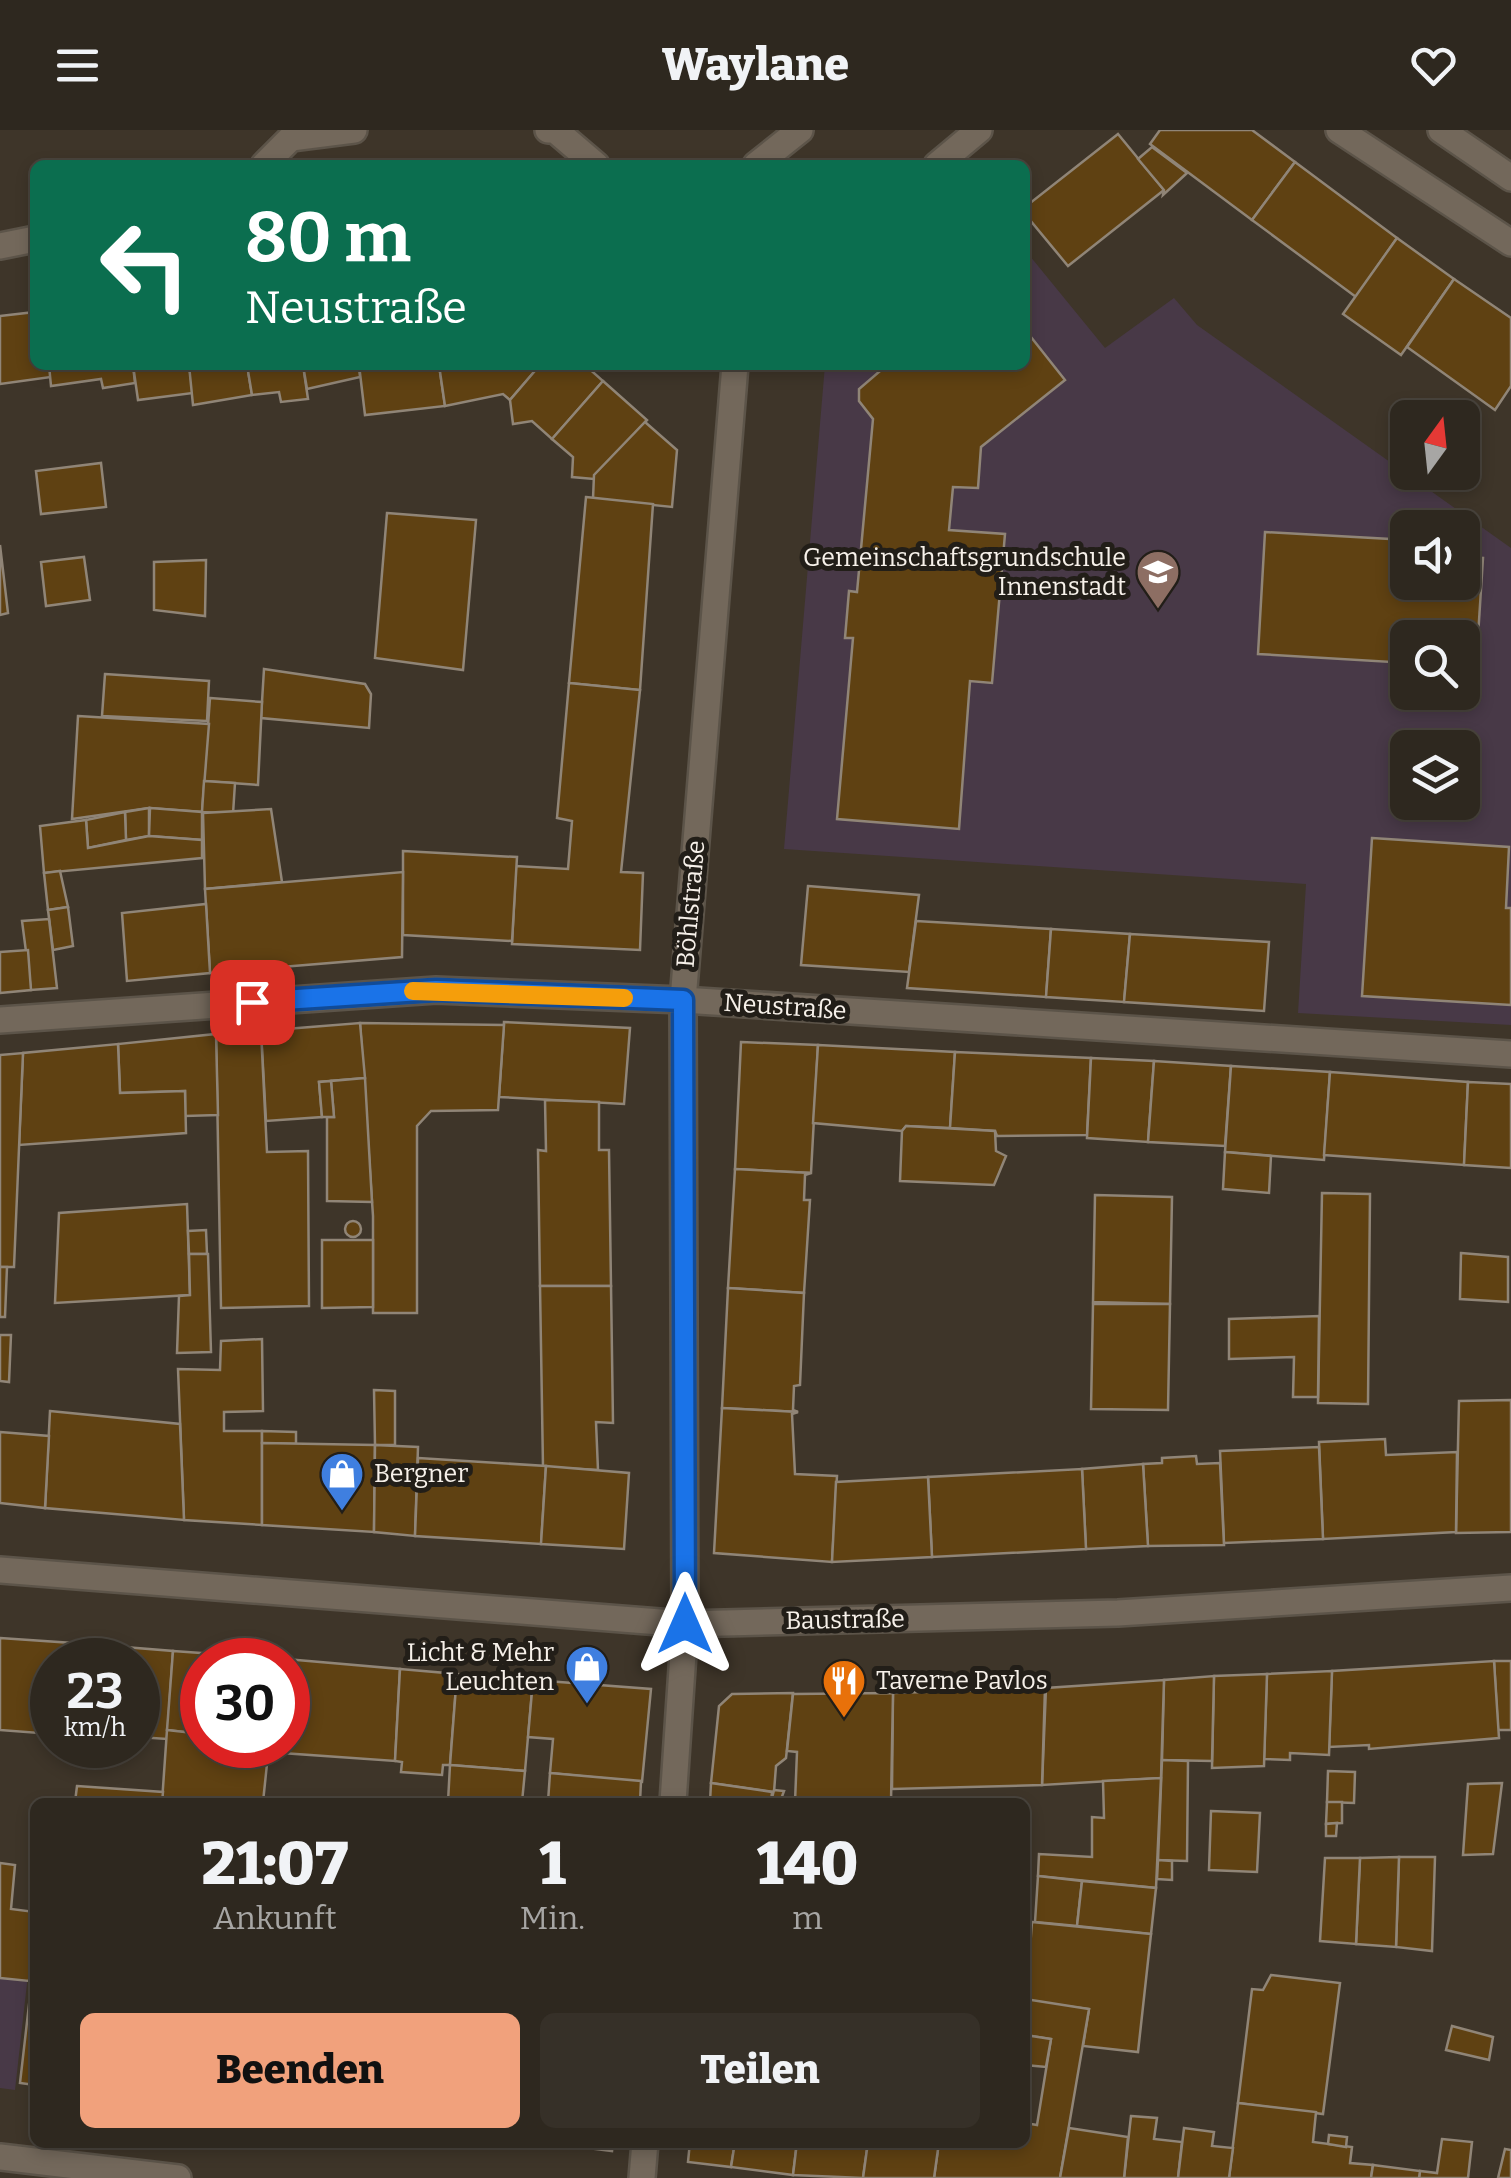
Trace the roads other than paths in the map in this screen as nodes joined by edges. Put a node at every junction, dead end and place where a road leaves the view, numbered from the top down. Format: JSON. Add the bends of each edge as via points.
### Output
{"nodes":[{"id":1,"x":354,"y":130,"type":"edge"},
{"id":2,"x":548,"y":130,"type":"edge"},
{"id":3,"x":800,"y":130,"type":"edge"},
{"id":4,"x":979,"y":130,"type":"edge"},
{"id":5,"x":1338,"y":130,"type":"edge"},
{"id":6,"x":1441,"y":130,"type":"edge"},
{"id":7,"x":269,"y":160,"type":"edge"},
{"id":8,"x":590,"y":160,"type":"edge"},
{"id":9,"x":762,"y":160,"type":"edge"},
{"id":10,"x":943,"y":160,"type":"edge"},
{"id":11,"x":1511,"y":178,"type":"edge"},
{"id":12,"x":30,"y":240,"type":"edge"},
{"id":13,"x":1511,"y":243,"type":"edge"},
{"id":14,"x":0,"y":246,"type":"edge"},
{"id":15,"x":735,"y":370,"type":"edge"},
{"id":16,"x":683,"y":1000,"type":"junction"},
{"id":17,"x":0,"y":1020,"type":"edge"},
{"id":18,"x":1511,"y":1054,"type":"edge"},
{"id":19,"x":0,"y":1570,"type":"edge"},
{"id":20,"x":1511,"y":1588,"type":"edge"},
{"id":21,"x":685,"y":1624,"type":"junction"},
{"id":22,"x":673,"y":1798,"type":"edge"},
{"id":23,"x":644,"y":2148,"type":"edge"},
{"id":24,"x":0,"y":2157,"type":"edge"},
{"id":25,"x":178,"y":2178,"type":"edge"},
{"id":26,"x":642,"y":2178,"type":"edge"}],
"edges":[{"from":1,"to":7,"type":"street","via":[[291,138]]},
{"from":2,"to":8,"type":"street"},
{"from":3,"to":9,"type":"street"},
{"from":4,"to":10,"type":"street"},
{"from":5,"to":13,"type":"street"},
{"from":6,"to":11,"type":"street"},
{"from":12,"to":14,"type":"street"},
{"from":15,"to":16,"type":"street","name":"Böhlstraße"},
{"from":16,"to":17,"type":"street","name":"Neustraße","via":[[436,990]]},
{"from":16,"to":18,"type":"street","name":"Neustraße"},
{"from":16,"to":21,"type":"street","name":"Böhlstraße"},
{"from":19,"to":21,"type":"street","name":"Baustraße"},
{"from":20,"to":21,"type":"street","name":"Baustraße","via":[[1118,1613]]},
{"from":21,"to":22,"type":"street","name":"Böhlstraße"},
{"from":23,"to":26,"type":"street"},
{"from":24,"to":25,"type":"street"}]}
